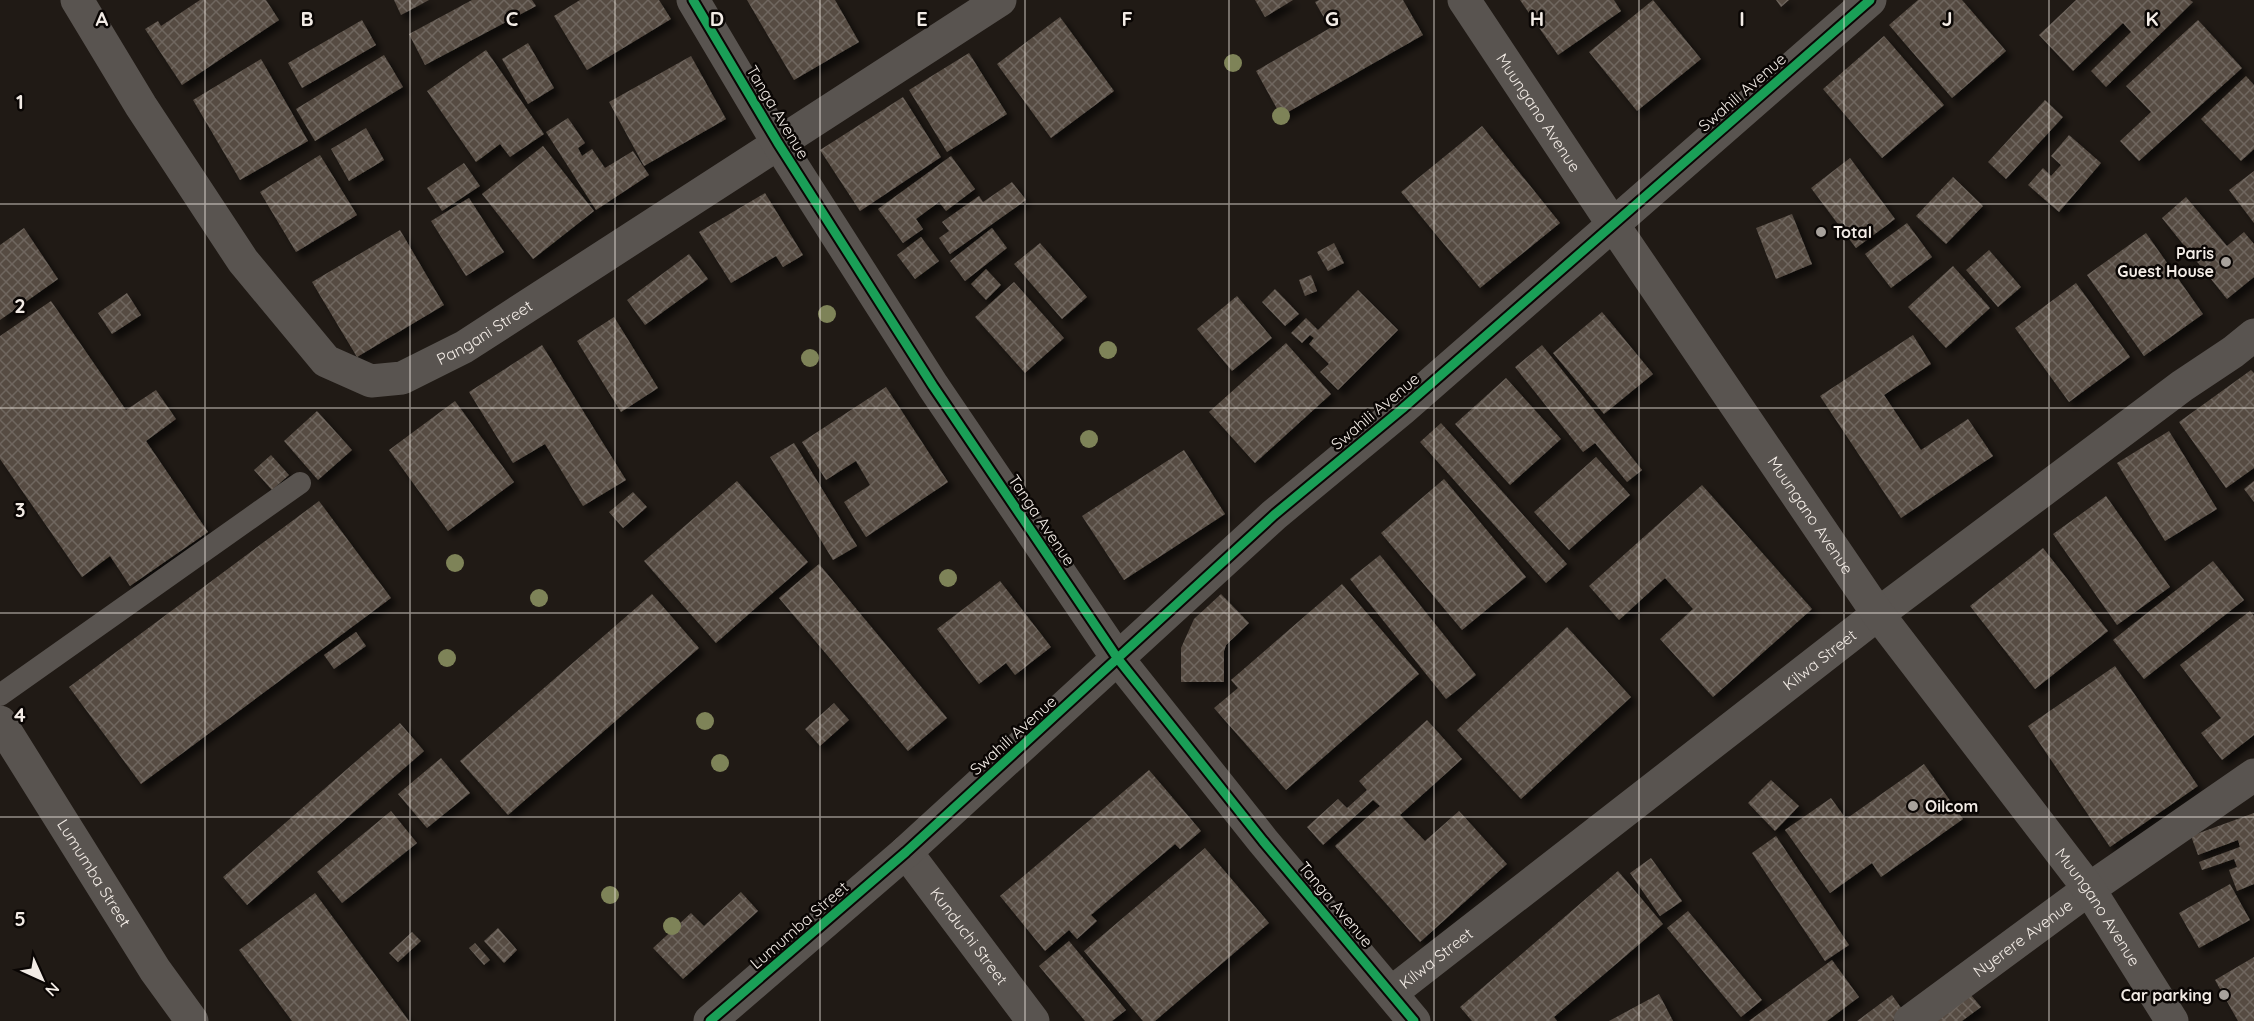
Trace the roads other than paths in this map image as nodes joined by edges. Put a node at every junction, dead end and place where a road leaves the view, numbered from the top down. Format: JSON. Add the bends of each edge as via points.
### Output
{"nodes":[{"id":1,"x":77,"y":0,"type":"edge"},
{"id":2,"x":693,"y":0,"type":"edge"},
{"id":3,"x":1000,"y":0,"type":"edge"},
{"id":4,"x":1464,"y":0,"type":"edge"},
{"id":5,"x":1870,"y":0,"type":"edge"},
{"id":6,"x":778,"y":143,"type":"junction"},
{"id":7,"x":1614,"y":226,"type":"junction"},
{"id":8,"x":2254,"y":335,"type":"edge"},
{"id":9,"x":300,"y":483,"type":"dead end"},
{"id":10,"x":1878,"y":614,"type":"junction"},
{"id":11,"x":1118,"y":659,"type":"junction"},
{"id":12,"x":0,"y":695,"type":"edge"},
{"id":13,"x":0,"y":722,"type":"edge"},
{"id":14,"x":2254,"y":775,"type":"edge"},
{"id":15,"x":906,"y":852,"type":"junction"},
{"id":16,"x":2089,"y":889,"type":"junction"},
{"id":17,"x":1391,"y":993,"type":"junction"},
{"id":18,"x":192,"y":1021,"type":"edge"},
{"id":19,"x":710,"y":1021,"type":"edge"},
{"id":20,"x":1033,"y":1021,"type":"edge"},
{"id":21,"x":1414,"y":1021,"type":"edge"},
{"id":22,"x":1910,"y":1021,"type":"edge"},
{"id":23,"x":2172,"y":1021,"type":"edge"}],
"edges":[{"from":1,"to":6,"type":"street","name":"Pangani Street","via":[[243,261],[326,361],[371,381],[402,378],[464,347]]},
{"from":2,"to":6,"type":"street","name":"Tanga Avenue"},
{"from":3,"to":6,"type":"street","name":"Pangani Street"},
{"from":4,"to":7,"type":"street","name":"Muungano Avenue"},
{"from":5,"to":7,"type":"street","name":"Swahili Avenue"},
{"from":6,"to":11,"type":"street","name":"Tanga Avenue","via":[[933,386]]},
{"from":7,"to":10,"type":"street","name":"Muungano Avenue"},
{"from":7,"to":11,"type":"street","name":"Swahili Avenue","via":[[1274,515]]},
{"from":8,"to":10,"type":"street","name":"Kilwa Street"},
{"from":9,"to":12,"type":"lane"},
{"from":10,"to":16,"type":"street","name":"Muungano Avenue"},
{"from":10,"to":17,"type":"street","name":"Kilwa Street"},
{"from":11,"to":15,"type":"street","name":"Swahili Avenue"},
{"from":11,"to":17,"type":"street","name":"Tanga Avenue"},
{"from":13,"to":18,"type":"street","name":"Lumumba Street","via":[[155,970]]},
{"from":14,"to":16,"type":"street","name":"Nyerere Avenue"},
{"from":15,"to":19,"type":"street","name":"Lumumba Street"},
{"from":15,"to":20,"type":"street","name":"Kunduchi Street"},
{"from":16,"to":22,"type":"street","name":"Nyerere Avenue"},
{"from":16,"to":23,"type":"street","name":"Muungano Avenue"},
{"from":17,"to":21,"type":"street","name":"Tanga Avenue"}]}
